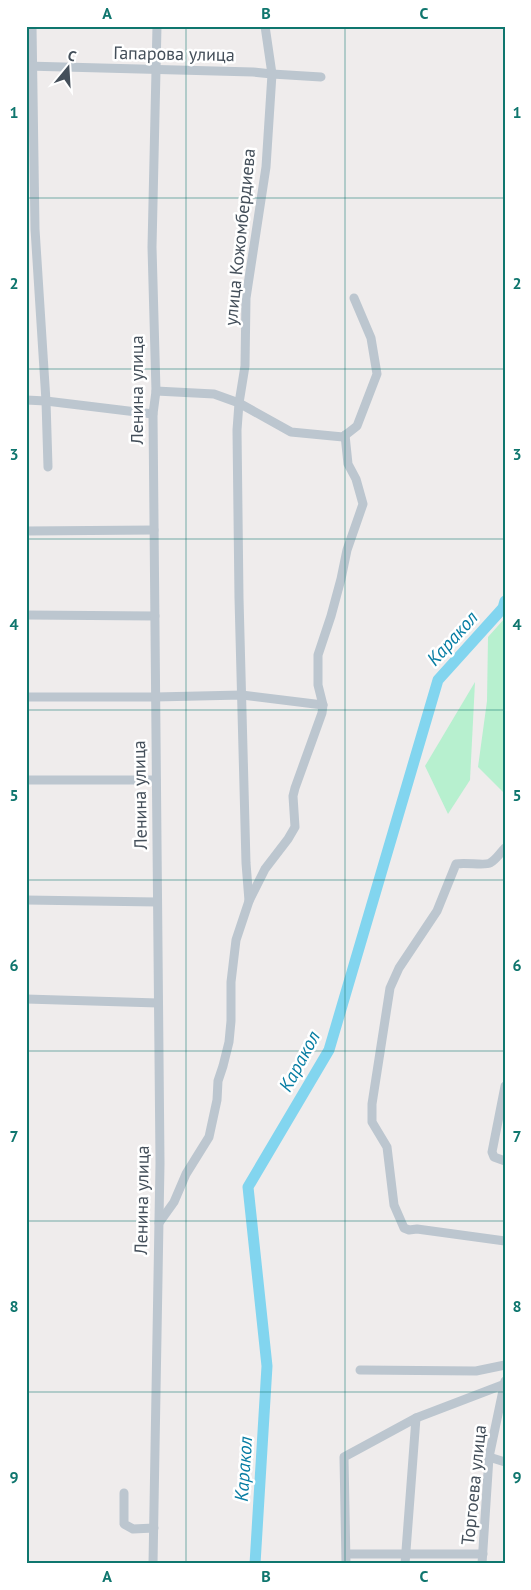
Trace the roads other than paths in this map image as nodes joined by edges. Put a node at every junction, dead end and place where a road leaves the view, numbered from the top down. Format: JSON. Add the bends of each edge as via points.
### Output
{"nodes":[{"id":1,"x":32,"y":26,"type":"edge"},
{"id":2,"x":157,"y":26,"type":"edge"},
{"id":3,"x":265,"y":26,"type":"edge"},
{"id":4,"x":30,"y":66,"type":"edge"},
{"id":5,"x":156,"y":70,"type":"junction"},
{"id":6,"x":272,"y":74,"type":"junction"},
{"id":7,"x":321,"y":77,"type":"dead end"},
{"id":8,"x":354,"y":298,"type":"dead end"},
{"id":9,"x":156,"y":391,"type":"junction"},
{"id":10,"x":26,"y":400,"type":"edge"},
{"id":11,"x":46,"y":400,"type":"junction"},
{"id":12,"x":238,"y":403,"type":"junction"},
{"id":13,"x":153,"y":414,"type":"junction"},
{"id":14,"x":345,"y":435,"type":"junction"},
{"id":15,"x":48,"y":467,"type":"dead end"},
{"id":16,"x":154,"y":530,"type":"junction"},
{"id":17,"x":26,"y":532,"type":"edge"},
{"id":18,"x":26,"y":615,"type":"edge"},
{"id":19,"x":155,"y":616,"type":"junction"},
{"id":20,"x":242,"y":695,"type":"junction"},
{"id":21,"x":26,"y":697,"type":"edge"},
{"id":22,"x":155,"y":697,"type":"junction"},
{"id":23,"x":323,"y":705,"type":"junction"},
{"id":24,"x":26,"y":780,"type":"edge"},
{"id":25,"x":156,"y":780,"type":"junction"},
{"id":26,"x":505,"y":848,"type":"edge"},
{"id":27,"x":26,"y":900,"type":"edge"},
{"id":28,"x":249,"y":901,"type":"junction"},
{"id":29,"x":157,"y":902,"type":"junction"},
{"id":30,"x":26,"y":999,"type":"edge"},
{"id":31,"x":158,"y":1003,"type":"junction"},
{"id":32,"x":505,"y":1086,"type":"edge"},
{"id":33,"x":505,"y":1161,"type":"edge"},
{"id":34,"x":159,"y":1224,"type":"junction"},
{"id":35,"x":505,"y":1240,"type":"edge"},
{"id":36,"x":505,"y":1365,"type":"edge"},
{"id":37,"x":360,"y":1370,"type":"dead end"},
{"id":38,"x":504,"y":1383,"type":"edge"},
{"id":39,"x":416,"y":1418,"type":"junction"},
{"id":40,"x":489,"y":1457,"type":"junction"},
{"id":41,"x":505,"y":1462,"type":"edge"},
{"id":42,"x":124,"y":1493,"type":"dead end"},
{"id":43,"x":154,"y":1528,"type":"junction"},
{"id":44,"x":406,"y":1554,"type":"junction"},
{"id":45,"x":347,"y":1559,"type":"edge"},
{"id":46,"x":482,"y":1559,"type":"edge"},
{"id":47,"x":153,"y":1564,"type":"edge"},
{"id":48,"x":405,"y":1564,"type":"edge"}],
"edges":[{"from":1,"to":4,"type":"street"},
{"from":2,"to":5,"type":"street","name":"Ленина улица"},
{"from":3,"to":6,"type":"street","name":"улица Кожомбердиева"},
{"from":4,"to":5,"type":"street","name":"Гапарова улица"},
{"from":4,"to":11,"type":"street","via":[[35,229]]},
{"from":5,"to":6,"type":"street","name":"Гапарова улица"},
{"from":5,"to":9,"type":"street","name":"Ленина улица","via":[[152,247]]},
{"from":6,"to":7,"type":"street","name":"Гапарова улица"},
{"from":6,"to":12,"type":"street","name":"улица Кожомбердиева","via":[[266,167],[246,298],[245,366]]},
{"from":8,"to":14,"type":"street","via":[[371,338],[377,374],[357,426]]},
{"from":9,"to":12,"type":"street","via":[[214,394]]},
{"from":9,"to":13,"type":"street","name":"Ленина улица"},
{"from":10,"to":11,"type":"street"},
{"from":11,"to":13,"type":"street"},
{"from":11,"to":15,"type":"street"},
{"from":12,"to":14,"type":"street","via":[[291,432]]},
{"from":12,"to":20,"type":"street","name":"улица Кожомбердиева"},
{"from":13,"to":16,"type":"street","name":"Ленина улица"},
{"from":14,"to":23,"type":"street","via":[[348,464],[364,504],[347,550],[332,616],[318,655],[318,685]]},
{"from":16,"to":17,"type":"street"},
{"from":16,"to":19,"type":"street","name":"Ленина улица"},
{"from":18,"to":19,"type":"street"},
{"from":19,"to":22,"type":"street","name":"Ленина улица"},
{"from":20,"to":22,"type":"street"},
{"from":20,"to":23,"type":"street"},
{"from":20,"to":28,"type":"street","name":"улица Кожомбердиева"},
{"from":21,"to":22,"type":"street"},
{"from":22,"to":25,"type":"street","name":"Ленина улица"},
{"from":23,"to":28,"type":"street","via":[[293,796],[295,827],[265,869]]},
{"from":24,"to":25,"type":"street"},
{"from":25,"to":29,"type":"street","name":"Ленина улица"},
{"from":26,"to":35,"type":"street","via":[[490,863],[456,864],[437,911],[399,968],[387,1003],[372,1122],[387,1147],[394,1205],[404,1228]]},
{"from":27,"to":29,"type":"street"},
{"from":28,"to":34,"type":"street","via":[[232,960],[231,1028],[209,1137]]},
{"from":29,"to":31,"type":"street","name":"Ленина улица"},
{"from":30,"to":31,"type":"street"},
{"from":31,"to":34,"type":"street","name":"Ленина улица"},
{"from":32,"to":33,"type":"street","via":[[492,1152],[494,1157]]},
{"from":34,"to":43,"type":"street","name":"Ленина улица"},
{"from":36,"to":37,"type":"street","via":[[476,1371]]},
{"from":38,"to":39,"type":"street"},
{"from":38,"to":40,"type":"street","name":"Торгоева улица"},
{"from":39,"to":44,"type":"street"},
{"from":39,"to":45,"type":"street","via":[[344,1457]]},
{"from":40,"to":41,"type":"street"},
{"from":40,"to":46,"type":"street","name":"Торгоева улица"},
{"from":42,"to":43,"type":"street","via":[[124,1524],[133,1529]]},
{"from":43,"to":47,"type":"street","name":"Ленина улица"},
{"from":44,"to":45,"type":"street"},
{"from":44,"to":46,"type":"street"},
{"from":44,"to":48,"type":"street"}]}
